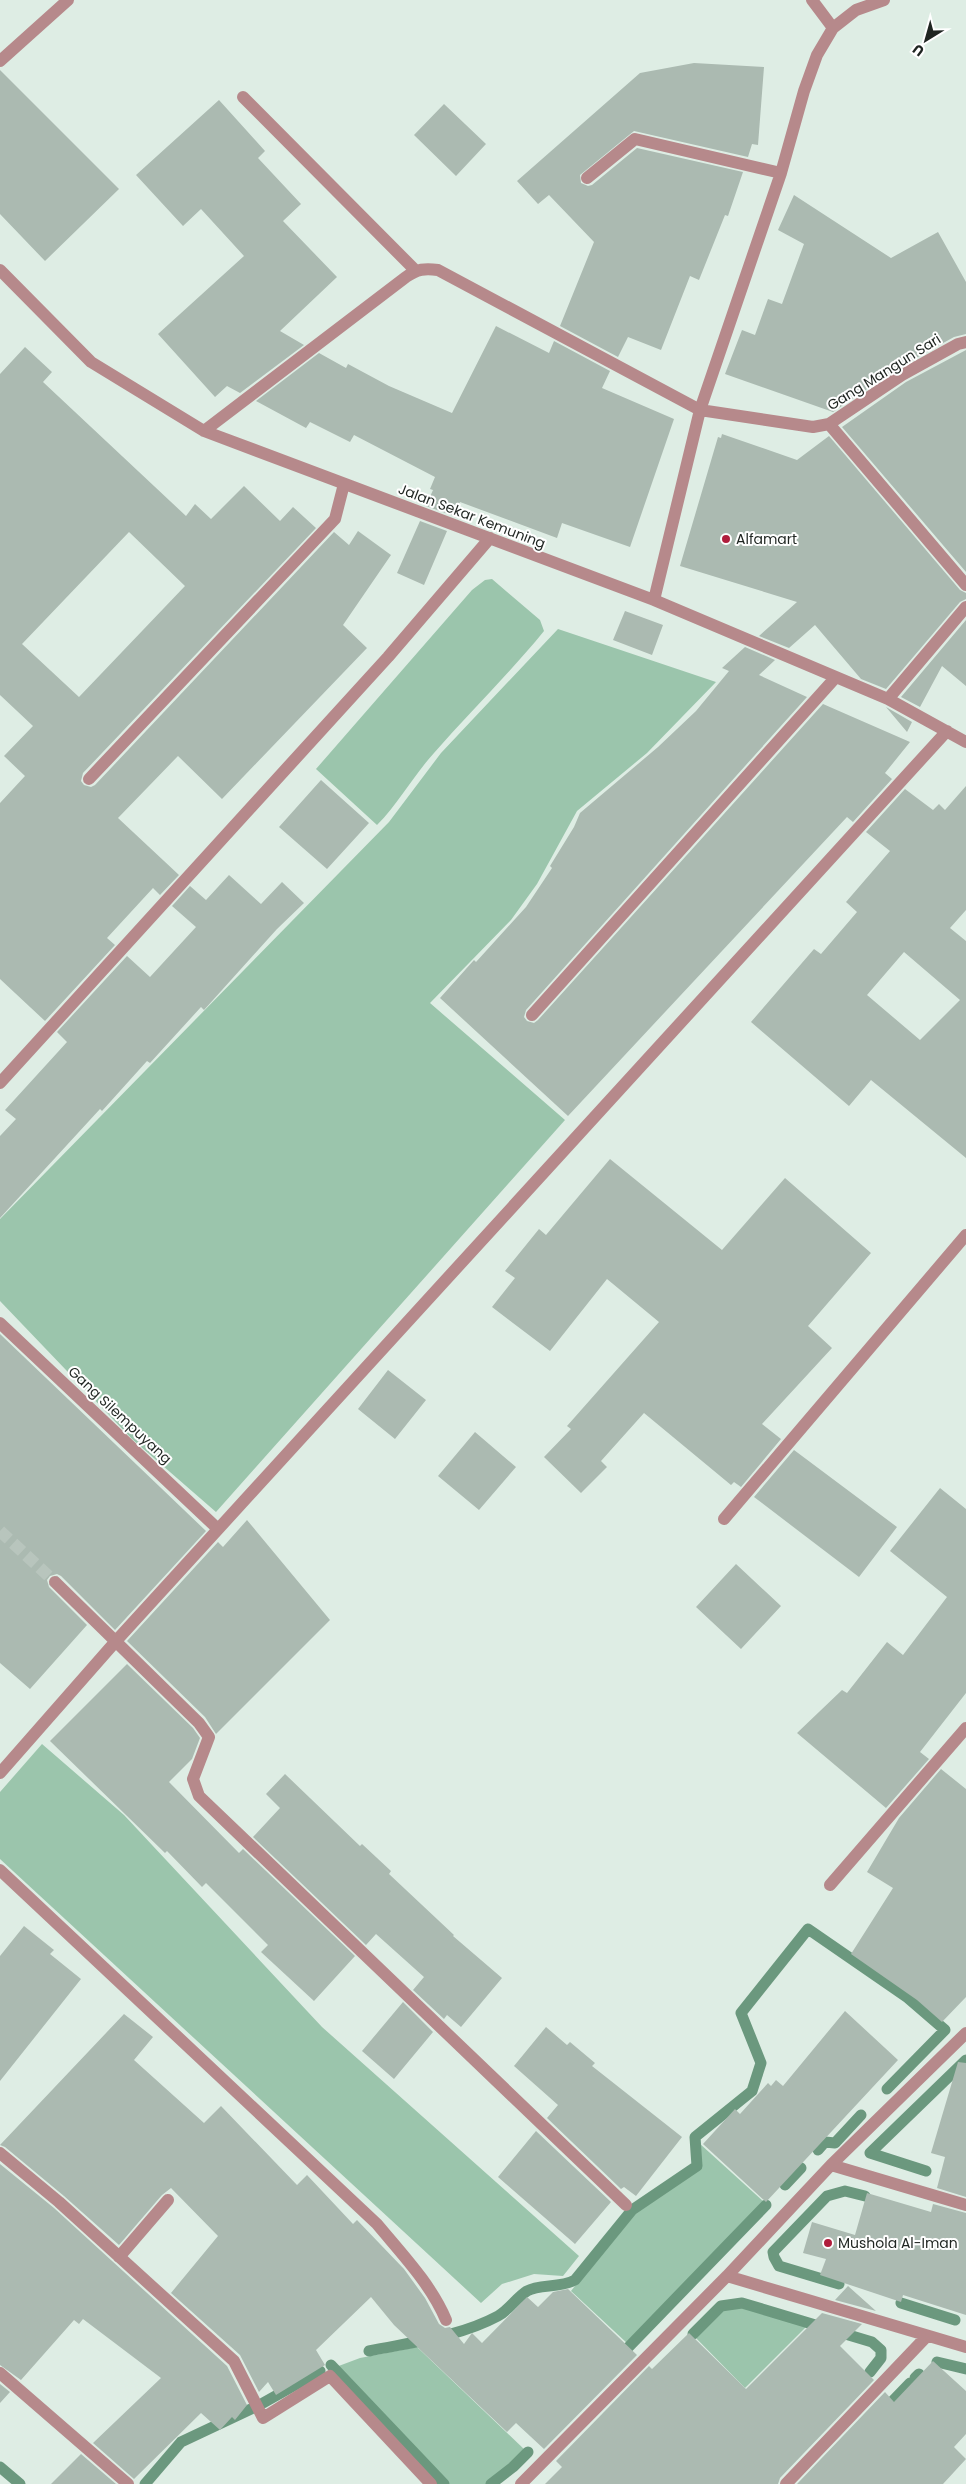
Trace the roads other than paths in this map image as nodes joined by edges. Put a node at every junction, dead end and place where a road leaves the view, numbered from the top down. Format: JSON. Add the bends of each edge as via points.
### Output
{"nodes":[{"id":1,"x":68,"y":0,"type":"edge"},
{"id":2,"x":812,"y":0,"type":"edge"},
{"id":3,"x":884,"y":0,"type":"edge"},
{"id":4,"x":833,"y":28,"type":"junction"},
{"id":5,"x":0,"y":61,"type":"edge"},
{"id":6,"x":243,"y":98,"type":"dead end"},
{"id":7,"x":780,"y":173,"type":"junction"},
{"id":8,"x":587,"y":178,"type":"dead end"},
{"id":9,"x":0,"y":270,"type":"edge"},
{"id":10,"x":415,"y":270,"type":"junction"},
{"id":11,"x":966,"y":342,"type":"edge"},
{"id":12,"x":700,"y":410,"type":"junction"},
{"id":13,"x":829,"y":424,"type":"junction"},
{"id":14,"x":204,"y":431,"type":"junction"},
{"id":15,"x":344,"y":484,"type":"junction"},
{"id":16,"x":490,"y":538,"type":"junction"},
{"id":17,"x":966,"y":585,"type":"edge"},
{"id":18,"x":654,"y":600,"type":"junction"},
{"id":19,"x":966,"y":607,"type":"edge"},
{"id":20,"x":836,"y":677,"type":"junction"},
{"id":21,"x":888,"y":699,"type":"junction"},
{"id":22,"x":947,"y":731,"type":"junction"},
{"id":23,"x":966,"y":742,"type":"edge"},
{"id":24,"x":89,"y":779,"type":"dead end"},
{"id":25,"x":532,"y":1015,"type":"dead end"},
{"id":26,"x":0,"y":1083,"type":"edge"},
{"id":27,"x":966,"y":1235,"type":"edge"},
{"id":28,"x":0,"y":1323,"type":"edge"},
{"id":29,"x":724,"y":1519,"type":"dead end"},
{"id":30,"x":218,"y":1529,"type":"junction"},
{"id":31,"x":55,"y":1582,"type":"tunnel mouth"},
{"id":32,"x":116,"y":1641,"type":"junction"},
{"id":33,"x":966,"y":1728,"type":"edge"},
{"id":34,"x":0,"y":1773,"type":"edge"},
{"id":35,"x":0,"y":1870,"type":"edge"},
{"id":36,"x":830,"y":1885,"type":"dead end"},
{"id":37,"x":966,"y":2033,"type":"edge"},
{"id":38,"x":0,"y":2153,"type":"edge"},
{"id":39,"x":830,"y":2166,"type":"junction"},
{"id":40,"x":168,"y":2200,"type":"dead end"},
{"id":41,"x":626,"y":2205,"type":"dead end"},
{"id":42,"x":966,"y":2205,"type":"edge"},
{"id":43,"x":119,"y":2257,"type":"junction"},
{"id":44,"x":727,"y":2276,"type":"junction"},
{"id":45,"x":446,"y":2320,"type":"dead end"},
{"id":46,"x":927,"y":2336,"type":"junction"},
{"id":47,"x":966,"y":2347,"type":"edge"},
{"id":48,"x":0,"y":2373,"type":"edge"},
{"id":49,"x":128,"y":2484,"type":"edge"},
{"id":50,"x":431,"y":2484,"type":"edge"},
{"id":51,"x":520,"y":2484,"type":"edge"},
{"id":52,"x":786,"y":2484,"type":"edge"}],
"edges":[{"from":1,"to":5,"type":"street"},
{"from":2,"to":4,"type":"street"},
{"from":3,"to":4,"type":"street","via":[[856,10]]},
{"from":4,"to":7,"type":"street","via":[[817,55]]},
{"from":6,"to":10,"type":"street"},
{"from":7,"to":8,"type":"street","via":[[635,138]]},
{"from":7,"to":12,"type":"street"},
{"from":9,"to":14,"type":"street","name":"Jalan Sekar Kemuning","via":[[91,362]]},
{"from":10,"to":12,"type":"street","name":"Gang Mangun Sari","via":[[438,270]]},
{"from":10,"to":14,"type":"street"},
{"from":11,"to":13,"type":"street","name":"Gang Mangun Sari","via":[[902,375]]},
{"from":12,"to":13,"type":"street","name":"Gang Mangun Sari","via":[[813,427]]},
{"from":12,"to":18,"type":"street"},
{"from":13,"to":17,"type":"street"},
{"from":14,"to":15,"type":"street","name":"Jalan Sekar Kemuning"},
{"from":15,"to":16,"type":"street","name":"Jalan Sekar Kemuning"},
{"from":15,"to":24,"type":"street","via":[[335,519]]},
{"from":16,"to":18,"type":"street","name":"Jalan Sekar Kemuning"},
{"from":16,"to":26,"type":"street","via":[[388,657]]},
{"from":18,"to":20,"type":"street","name":"Jalan Sekar Kemuning"},
{"from":19,"to":21,"type":"street"},
{"from":20,"to":21,"type":"street","name":"Jalan Sekar Kemuning"},
{"from":20,"to":25,"type":"street"},
{"from":21,"to":22,"type":"street","name":"Jalan Sekar Kemuning"},
{"from":22,"to":23,"type":"street","name":"Jalan Sekar Kemuning"},
{"from":22,"to":30,"type":"street"},
{"from":27,"to":29,"type":"street"},
{"from":28,"to":30,"type":"street","name":"Gang Silempuyang"},
{"from":30,"to":32,"type":"street"},
{"from":31,"to":32,"type":"street"},
{"from":32,"to":34,"type":"street"},
{"from":32,"to":41,"type":"street","via":[[199,1723],[209,1737],[193,1779],[199,1796]]},
{"from":33,"to":36,"type":"street"},
{"from":35,"to":45,"type":"street","via":[[377,2224],[408,2262]]},
{"from":37,"to":39,"type":"street"},
{"from":38,"to":43,"type":"street"},
{"from":39,"to":42,"type":"street"},
{"from":39,"to":44,"type":"street"},
{"from":40,"to":43,"type":"street"},
{"from":43,"to":50,"type":"street","via":[[234,2361],[263,2418],[330,2376]]},
{"from":44,"to":46,"type":"street"},
{"from":44,"to":51,"type":"street"},
{"from":46,"to":47,"type":"street"},
{"from":46,"to":52,"type":"street"},
{"from":48,"to":49,"type":"street"}]}
